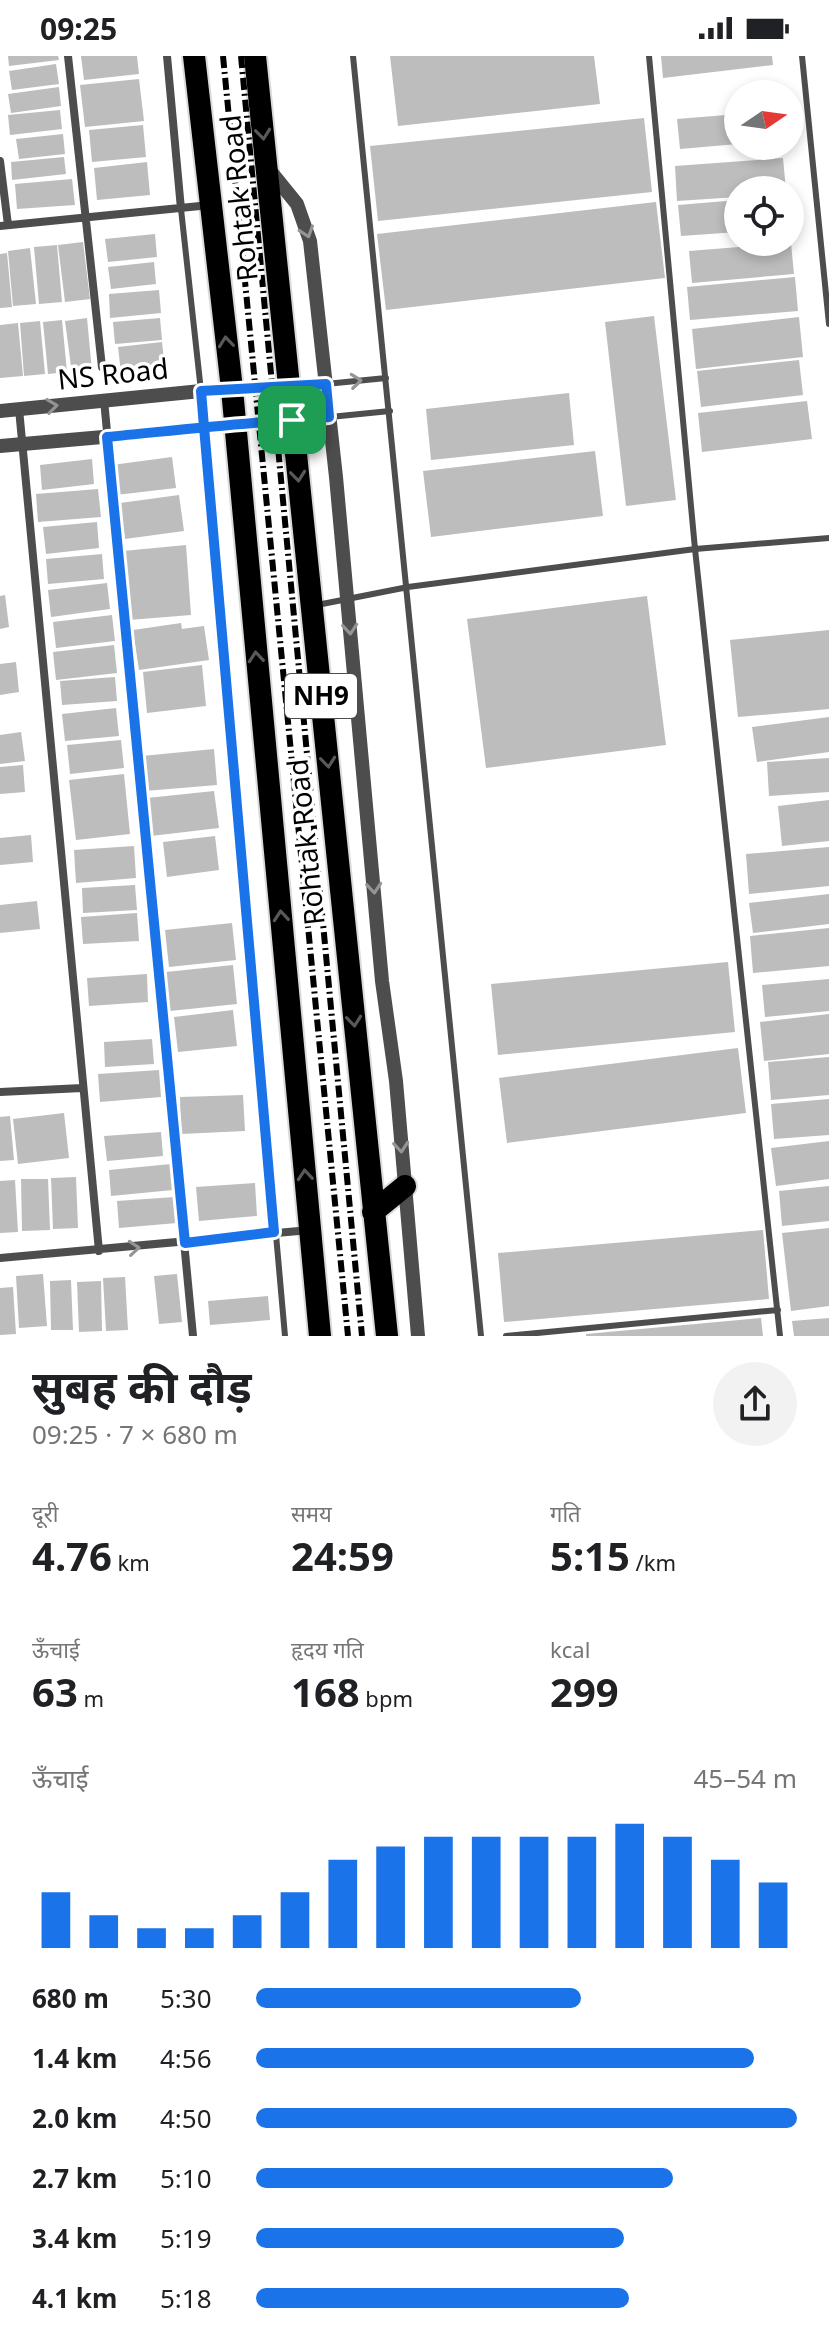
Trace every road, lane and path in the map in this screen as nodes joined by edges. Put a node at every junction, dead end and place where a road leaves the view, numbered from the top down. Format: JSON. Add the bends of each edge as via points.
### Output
{"nodes":[{"id":1,"x":68,"y":56,"type":"edge"},
{"id":2,"x":167,"y":56,"type":"edge"},
{"id":3,"x":194,"y":56,"type":"edge"},
{"id":4,"x":255,"y":56,"type":"edge"},
{"id":5,"x":353,"y":56,"type":"edge"},
{"id":6,"x":649,"y":56,"type":"edge"},
{"id":7,"x":802,"y":56,"type":"edge"},
{"id":8,"x":0,"y":161,"type":"edge"},
{"id":9,"x":266,"y":167,"type":"junction"},
{"id":10,"x":211,"y":205,"type":"junction"},
{"id":11,"x":181,"y":209,"type":"junction"},
{"id":12,"x":86,"y":218,"type":"junction"},
{"id":13,"x":4,"y":225,"type":"edge"},
{"id":14,"x":829,"y":324,"type":"edge"},
{"id":15,"x":102,"y":367,"type":"dead end"},
{"id":16,"x":386,"y":378,"type":"junction"},
{"id":17,"x":326,"y":384,"type":"junction"},
{"id":18,"x":289,"y":386,"type":"junction"},
{"id":19,"x":232,"y":389,"type":"junction"},
{"id":20,"x":201,"y":391,"type":"junction"},
{"id":21,"x":104,"y":400,"type":"junction"},
{"id":22,"x":19,"y":409,"type":"junction"},
{"id":23,"x":0,"y":411,"type":"edge"},
{"id":24,"x":390,"y":411,"type":"junction"},
{"id":25,"x":329,"y":417,"type":"junction"},
{"id":26,"x":292,"y":420,"type":"junction"},
{"id":27,"x":235,"y":424,"type":"junction"},
{"id":28,"x":204,"y":427,"type":"junction"},
{"id":29,"x":107,"y":437,"type":"junction"},
{"id":30,"x":21,"y":444,"type":"junction"},
{"id":31,"x":0,"y":446,"type":"edge"},
{"id":32,"x":829,"y":538,"type":"edge"},
{"id":33,"x":695,"y":549,"type":"junction"},
{"id":34,"x":408,"y":587,"type":"junction"},
{"id":35,"x":348,"y":597,"type":"junction"},
{"id":36,"x":312,"y":607,"type":"junction"},
{"id":37,"x":82,"y":1088,"type":"junction"},
{"id":38,"x":0,"y":1092,"type":"edge"},
{"id":39,"x":405,"y":1186,"type":"junction"},
{"id":40,"x":373,"y":1212,"type":"junction"},
{"id":41,"x":310,"y":1230,"type":"junction"},
{"id":42,"x":274,"y":1232,"type":"junction"},
{"id":43,"x":185,"y":1243,"type":"junction"},
{"id":44,"x":99,"y":1251,"type":"junction"},
{"id":45,"x":0,"y":1258,"type":"edge"},
{"id":46,"x":778,"y":1310,"type":"junction"},
{"id":47,"x":193,"y":1336,"type":"edge"},
{"id":48,"x":285,"y":1336,"type":"edge"},
{"id":49,"x":320,"y":1336,"type":"edge"},
{"id":50,"x":387,"y":1336,"type":"edge"},
{"id":51,"x":418,"y":1336,"type":"edge"},
{"id":52,"x":481,"y":1336,"type":"edge"},
{"id":53,"x":506,"y":1336,"type":"edge"},
{"id":54,"x":780,"y":1336,"type":"edge"}],
"edges":[{"from":1,"to":12,"type":"street"},
{"from":2,"to":11,"type":"street"},
{"from":3,"to":10,"type":"highway","name":"Rohtak Road","number":"NH9"},
{"from":4,"to":9,"type":"highway","name":"Rohtak Road","number":"NH9","one_way":true},
{"from":5,"to":16,"type":"lane"},
{"from":6,"to":33,"type":"lane"},
{"from":7,"to":14,"type":"lane"},
{"from":8,"to":13,"type":"street"},
{"from":9,"to":17,"type":"street","one_way":true,"via":[[297,204],[310,241]]},
{"from":9,"to":18,"type":"highway","name":"Rohtak Road","number":"NH9"},
{"from":10,"to":11,"type":"street"},
{"from":19,"to":10,"type":"highway","name":"Rohtak Road","number":"NH9","one_way":true},
{"from":11,"to":12,"type":"street"},
{"from":11,"to":20,"type":"lane"},
{"from":12,"to":13,"type":"street"},
{"from":12,"to":15,"type":"street"},
{"from":17,"to":16,"type":"lane","one_way":true},
{"from":16,"to":24,"type":"lane"},
{"from":17,"to":18,"type":"street","name":"NS Road"},
{"from":17,"to":25,"type":"street"},
{"from":18,"to":19,"type":"street","name":"NS Road"},
{"from":18,"to":26,"type":"highway","name":"Rohtak Road","number":"NH9"},
{"from":19,"to":20,"type":"street","name":"NS Road"},
{"from":19,"to":27,"type":"highway","name":"Rohtak Road","number":"NH9"},
{"from":20,"to":21,"type":"street","name":"NS Road"},
{"from":20,"to":28,"type":"lane"},
{"from":22,"to":21,"type":"street","name":"NS Road","one_way":true},
{"from":21,"to":29,"type":"street"},
{"from":22,"to":23,"type":"street","name":"NS Road"},
{"from":22,"to":30,"type":"street"},
{"from":24,"to":25,"type":"lane"},
{"from":24,"to":34,"type":"lane"},
{"from":25,"to":26,"type":"street"},
{"from":25,"to":35,"type":"street"},
{"from":26,"to":27,"type":"street"},
{"from":26,"to":36,"type":"highway","name":"Rohtak Road","number":"NH9","one_way":true},
{"from":27,"to":28,"type":"street"},
{"from":41,"to":27,"type":"highway","name":"Rohtak Road","number":"NH9","one_way":true},
{"from":28,"to":29,"type":"street"},
{"from":28,"to":42,"type":"lane"},
{"from":29,"to":30,"type":"street"},
{"from":29,"to":43,"type":"street"},
{"from":30,"to":31,"type":"street"},
{"from":30,"to":37,"type":"street"},
{"from":32,"to":33,"type":"lane"},
{"from":33,"to":34,"type":"lane"},
{"from":33,"to":46,"type":"lane"},
{"from":34,"to":35,"type":"lane"},
{"from":34,"to":52,"type":"lane","via":[[414,690]]},
{"from":35,"to":36,"type":"lane"},
{"from":35,"to":39,"type":"street","one_way":true},
{"from":36,"to":40,"type":"highway","name":"Rohtak Road","number":"NH9","one_way":true},
{"from":37,"to":38,"type":"street"},
{"from":37,"to":44,"type":"street"},
{"from":39,"to":40,"type":"highway"},
{"from":39,"to":51,"type":"street"},
{"from":40,"to":50,"type":"highway","name":"Rohtak Road","number":"NH9"},
{"from":41,"to":42,"type":"street"},
{"from":41,"to":49,"type":"highway","name":"Rohtak Road","number":"NH9"},
{"from":42,"to":43,"type":"street"},
{"from":42,"to":48,"type":"lane"},
{"from":44,"to":43,"type":"street","one_way":true},
{"from":43,"to":47,"type":"street"},
{"from":44,"to":45,"type":"street"},
{"from":46,"to":53,"type":"lane"},
{"from":46,"to":54,"type":"lane"}]}
